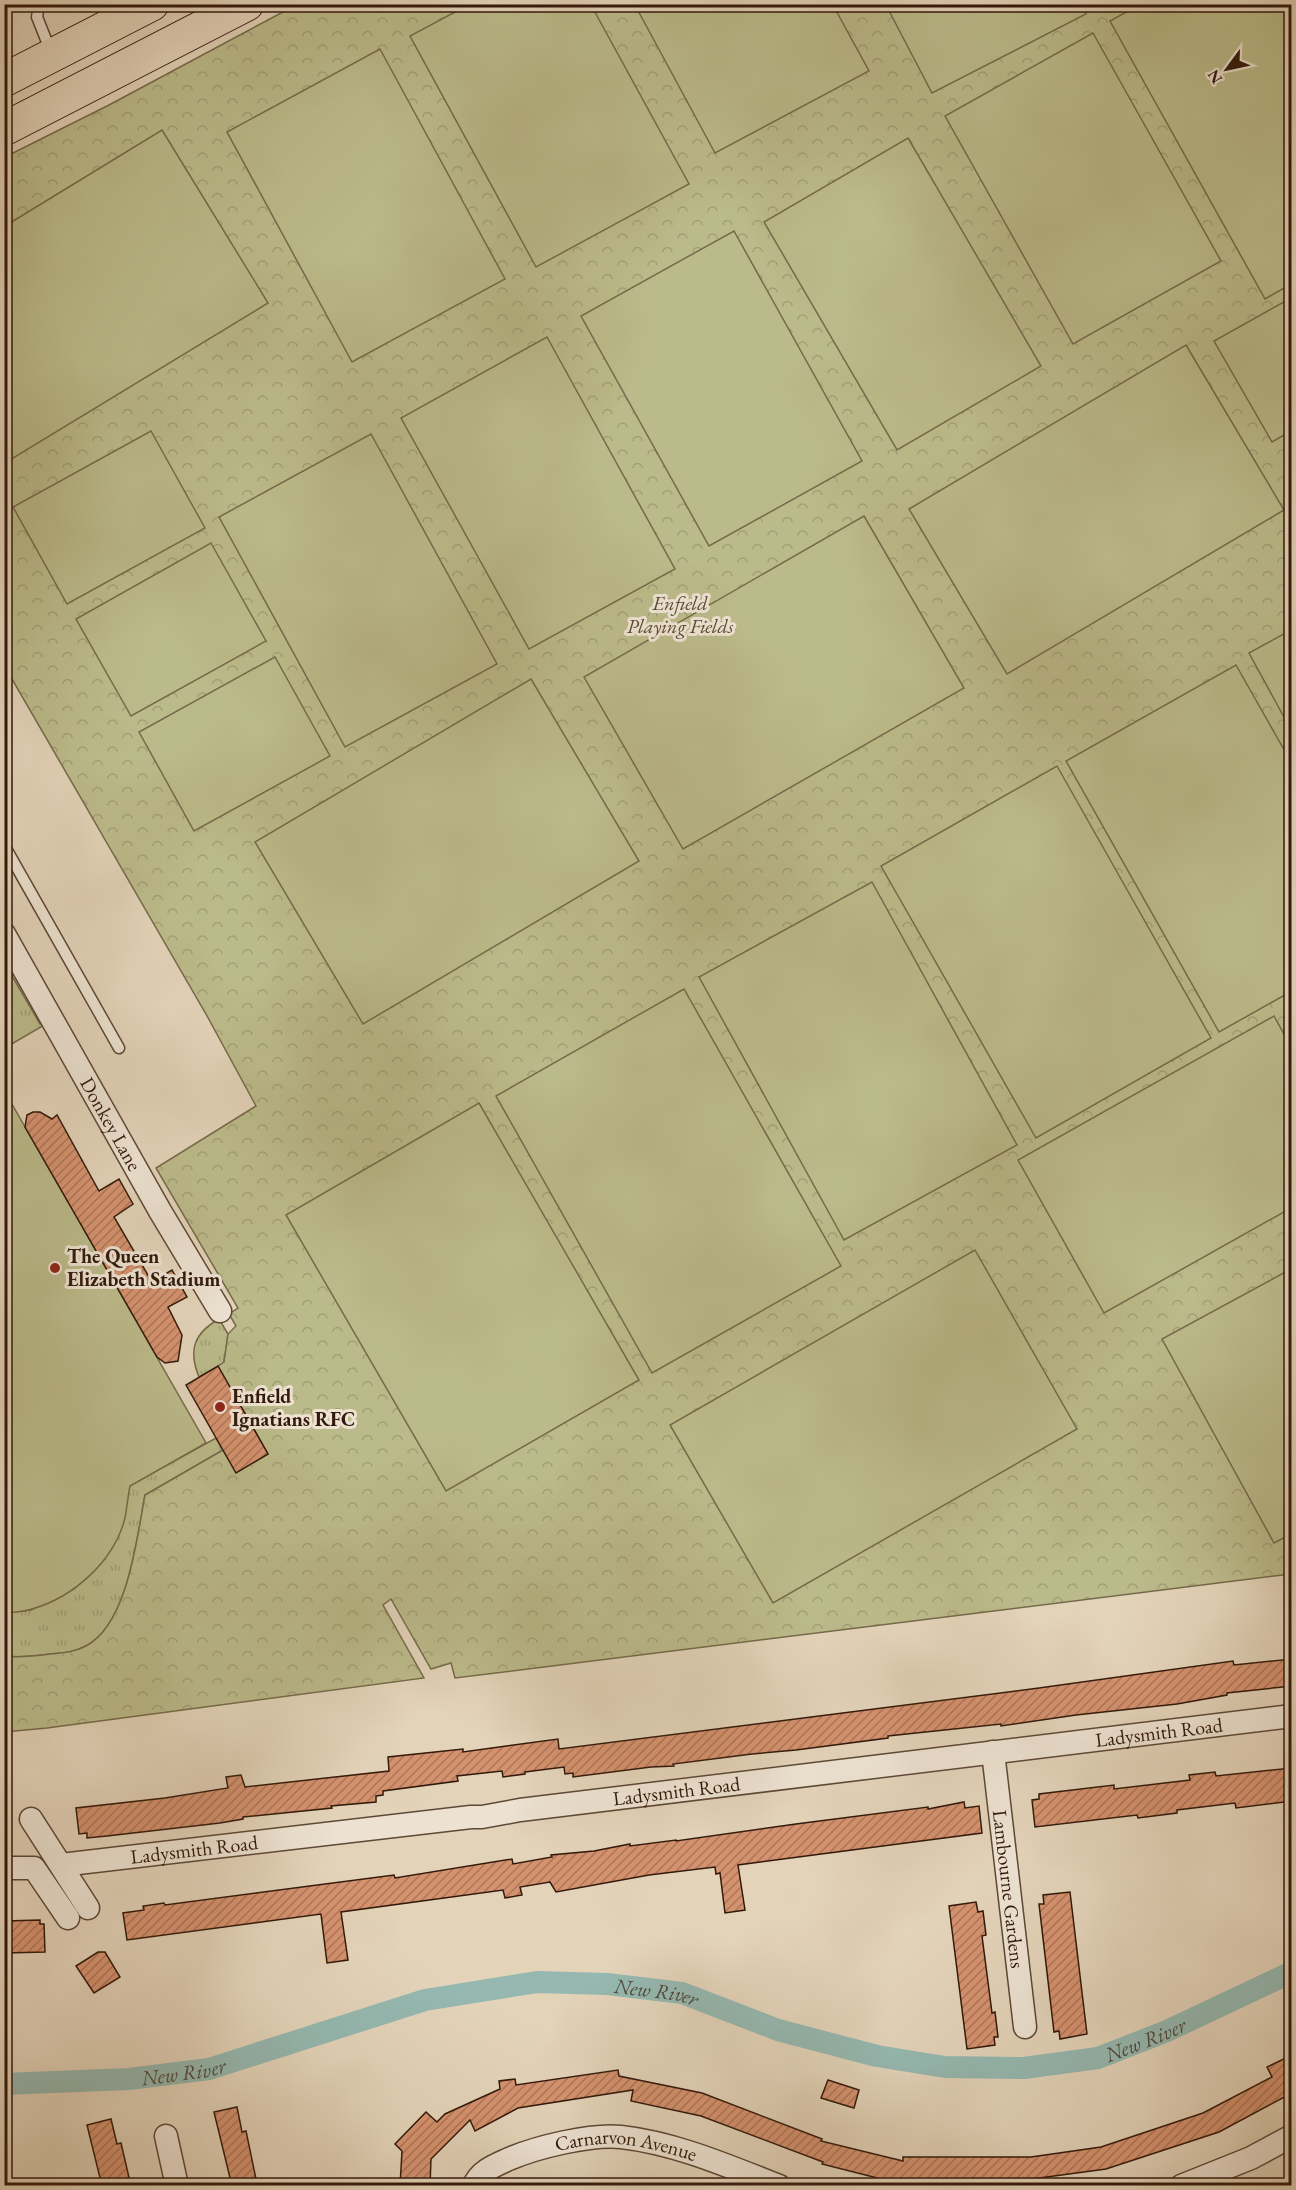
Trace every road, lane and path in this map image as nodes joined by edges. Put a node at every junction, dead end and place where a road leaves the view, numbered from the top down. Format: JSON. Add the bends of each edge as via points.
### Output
{"nodes":[{"id":1,"x":39,"y":4,"type":"edge"},
{"id":2,"x":152,"y":4,"type":"edge"},
{"id":3,"x":247,"y":4,"type":"edge"},
{"id":4,"x":53,"y":55,"type":"junction"},
{"id":5,"x":4,"y":80,"type":"edge"},
{"id":6,"x":4,"y":129,"type":"edge"},
{"id":7,"x":4,"y":845,"type":"edge"},
{"id":8,"x":4,"y":934,"type":"edge"},
{"id":9,"x":119,"y":1048,"type":"dead end"},
{"id":10,"x":220,"y":1311,"type":"dead end"},
{"id":11,"x":1292,"y":1716,"type":"edge"},
{"id":12,"x":993,"y":1752,"type":"junction"},
{"id":13,"x":31,"y":1819,"type":"dead end"},
{"id":14,"x":61,"y":1865,"type":"junction"},
{"id":15,"x":4,"y":1868,"type":"edge"},
{"id":16,"x":34,"y":1868,"type":"junction"},
{"id":17,"x":1024,"y":2027,"type":"dead end"},
{"id":18,"x":166,"y":2136,"type":"dead end"},
{"id":19,"x":1292,"y":2136,"type":"edge"},
{"id":20,"x":475,"y":2182,"type":"edge"},
{"id":21,"x":177,"y":2186,"type":"edge"},
{"id":22,"x":778,"y":2186,"type":"edge"},
{"id":23,"x":1181,"y":2186,"type":"edge"}],
"edges":[{"from":1,"to":4,"type":"lane","via":[[37,17]]},
{"from":2,"to":4,"type":"highway"},
{"from":3,"to":6,"type":"highway"},
{"from":4,"to":5,"type":"highway"},
{"from":7,"to":9,"type":"lane"},
{"from":8,"to":10,"type":"street","name":"Donkey Lane"},
{"from":11,"to":12,"type":"street","name":"Ladysmith Road"},
{"from":12,"to":14,"type":"street","name":"Ladysmith Road","via":[[520,1810],[482,1818]]},
{"from":12,"to":17,"type":"street","name":"Lambourne Gardens"},
{"from":13,"to":14,"type":"street"},
{"from":14,"to":16,"type":"lane"},
{"from":14,"to":16,"type":"street","via":[[78,1913]]},
{"from":15,"to":16,"type":"street"},
{"from":18,"to":21,"type":"street"},
{"from":19,"to":23,"type":"street","via":[[1251,2158]]},
{"from":20,"to":22,"type":"street","name":"Carnarvon Avenue","via":[[489,2168],[533,2149],[619,2137],[697,2156]]}]}
